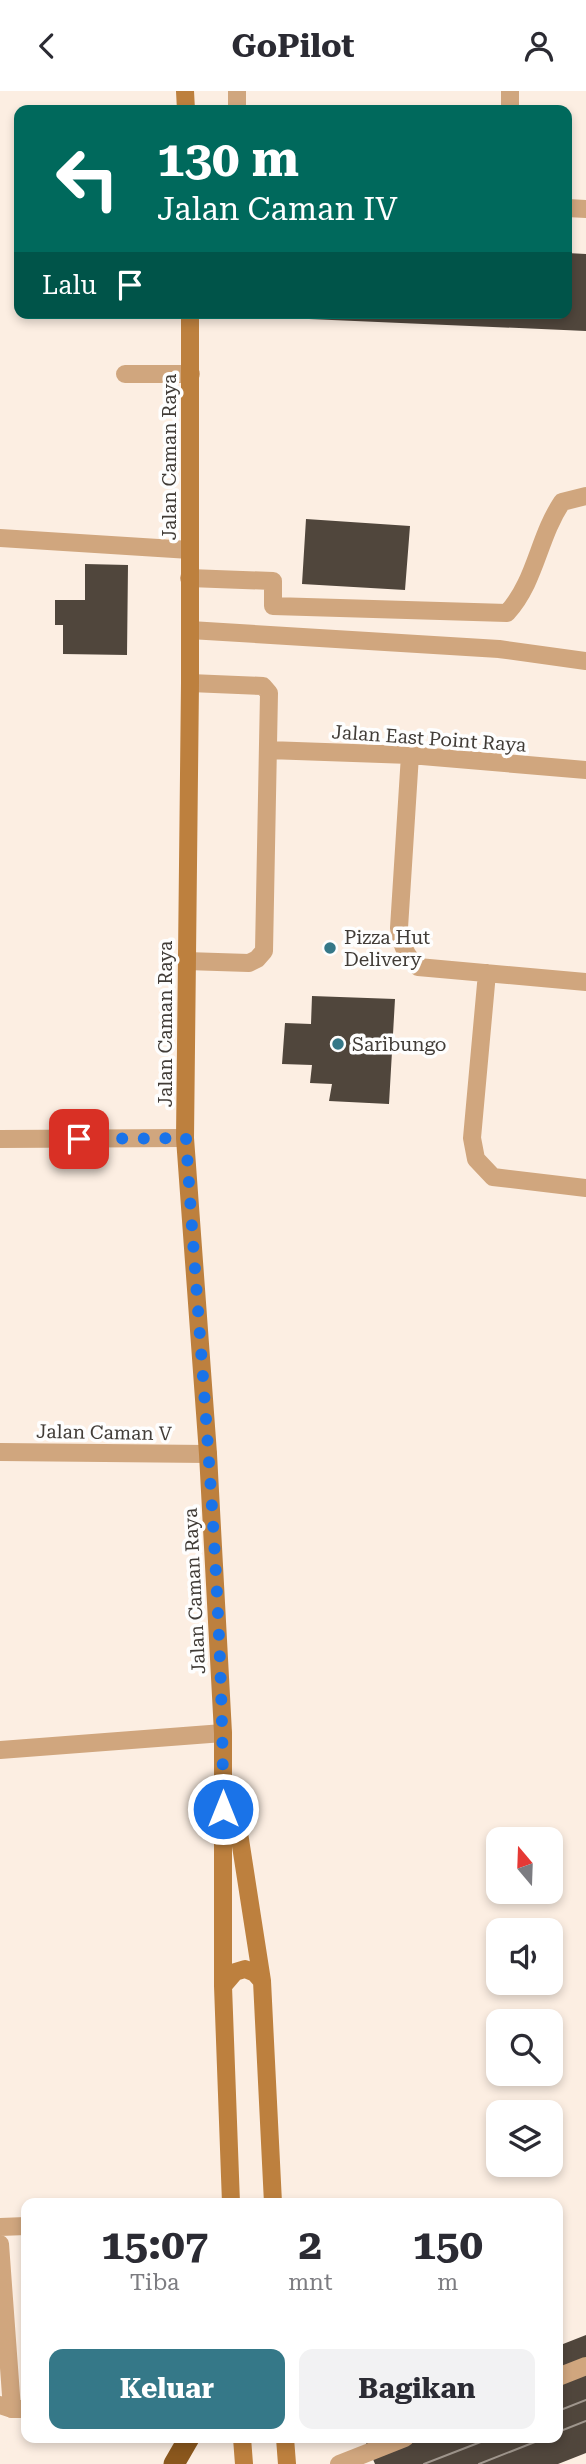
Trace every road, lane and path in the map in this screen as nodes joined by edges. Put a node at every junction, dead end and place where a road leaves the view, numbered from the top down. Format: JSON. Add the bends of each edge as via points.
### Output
{"nodes":[{"id":1,"x":190,"y":319,"type":"edge"},
{"id":2,"x":125,"y":374,"type":"dead end"},
{"id":3,"x":191,"y":374,"type":"junction"},
{"id":4,"x":586,"y":496,"type":"edge"},
{"id":5,"x":0,"y":537,"type":"edge"},
{"id":6,"x":190,"y":550,"type":"junction"},
{"id":7,"x":190,"y":578,"type":"junction"},
{"id":8,"x":190,"y":630,"type":"junction"},
{"id":9,"x":586,"y":661,"type":"edge"},
{"id":10,"x":190,"y":683,"type":"junction"},
{"id":11,"x":268,"y":750,"type":"junction"},
{"id":12,"x":410,"y":755,"type":"junction"},
{"id":13,"x":586,"y":770,"type":"edge"},
{"id":14,"x":186,"y":961,"type":"junction"},
{"id":15,"x":486,"y":973,"type":"junction"},
{"id":16,"x":586,"y":982,"type":"edge"},
{"id":17,"x":186,"y":1138,"type":"junction"},
{"id":18,"x":0,"y":1139,"type":"edge"},
{"id":19,"x":586,"y":1188,"type":"edge"},
{"id":20,"x":0,"y":1451,"type":"edge"},
{"id":21,"x":208,"y":1454,"type":"junction"},
{"id":22,"x":223,"y":1733,"type":"junction"},
{"id":23,"x":0,"y":1749,"type":"edge"},
{"id":24,"x":262,"y":1981,"type":"junction"},
{"id":25,"x":223,"y":1986,"type":"junction"},
{"id":26,"x":231,"y":2198,"type":"edge"},
{"id":27,"x":273,"y":2198,"type":"edge"},
{"id":28,"x":21,"y":2226,"type":"edge"},
{"id":29,"x":0,"y":2227,"type":"edge"},
{"id":30,"x":0,"y":2244,"type":"edge"},
{"id":31,"x":586,"y":2366,"type":"edge"},
{"id":32,"x":563,"y":2375,"type":"edge"},
{"id":33,"x":13,"y":2408,"type":"edge"},
{"id":34,"x":186,"y":2443,"type":"edge"},
{"id":35,"x":242,"y":2443,"type":"edge"},
{"id":36,"x":285,"y":2443,"type":"edge"},
{"id":37,"x":392,"y":2443,"type":"edge"},
{"id":38,"x":174,"y":2464,"type":"edge"},
{"id":39,"x":244,"y":2464,"type":"edge"},
{"id":40,"x":287,"y":2464,"type":"edge"},
{"id":41,"x":339,"y":2464,"type":"edge"}],
"edges":[{"from":1,"to":3,"type":"main road","name":"Jalan Caman Raya"},
{"from":2,"to":3,"type":"street"},
{"from":3,"to":6,"type":"main road","name":"Jalan Caman Raya"},
{"from":4,"to":7,"type":"street","via":[[562,502],[549,522],[526,588],[507,613],[273,605],[273,581]]},
{"from":5,"to":6,"type":"street"},
{"from":6,"to":7,"type":"main road","name":"Jalan Caman Raya"},
{"from":7,"to":8,"type":"main road","name":"Jalan Caman Raya"},
{"from":8,"to":9,"type":"street","via":[[499,649]]},
{"from":8,"to":10,"type":"main road","name":"Jalan Caman Raya"},
{"from":10,"to":11,"type":"street","via":[[263,686],[269,693]]},
{"from":10,"to":14,"type":"main road","name":"Jalan Caman Raya"},
{"from":11,"to":12,"type":"street","name":"Jalan East Point Raya"},
{"from":11,"to":14,"type":"street","via":[[264,951],[248,963]]},
{"from":12,"to":13,"type":"street","name":"Jalan East Point Raya"},
{"from":12,"to":15,"type":"street","via":[[399,928],[402,947],[418,967]]},
{"from":14,"to":17,"type":"main road","name":"Jalan Caman Raya"},
{"from":15,"to":16,"type":"street"},
{"from":15,"to":19,"type":"street","via":[[471,1138],[476,1159],[493,1177]]},
{"from":17,"to":18,"type":"street"},
{"from":17,"to":21,"type":"main road","name":"Jalan Caman Raya"},
{"from":20,"to":21,"type":"street","name":"Jalan Caman V"},
{"from":21,"to":22,"type":"main road","name":"Jalan Caman Raya"},
{"from":22,"to":23,"type":"street"},
{"from":22,"to":24,"type":"main road","name":"Jalan Caman Raya"},
{"from":22,"to":25,"type":"main road","name":"Jalan Caman Raya"},
{"from":24,"to":25,"type":"main road","via":[[246,1969],[235,1972]]},
{"from":24,"to":27,"type":"main road","name":"Jalan Caman Raya"},
{"from":25,"to":26,"type":"main road","name":"Jalan Caman Raya"},
{"from":28,"to":29,"type":"street"},
{"from":30,"to":33,"type":"street"},
{"from":31,"to":32,"type":"street"},
{"from":34,"to":38,"type":"highway"},
{"from":35,"to":39,"type":"main road"},
{"from":36,"to":40,"type":"main road"},
{"from":37,"to":41,"type":"street"}]}
